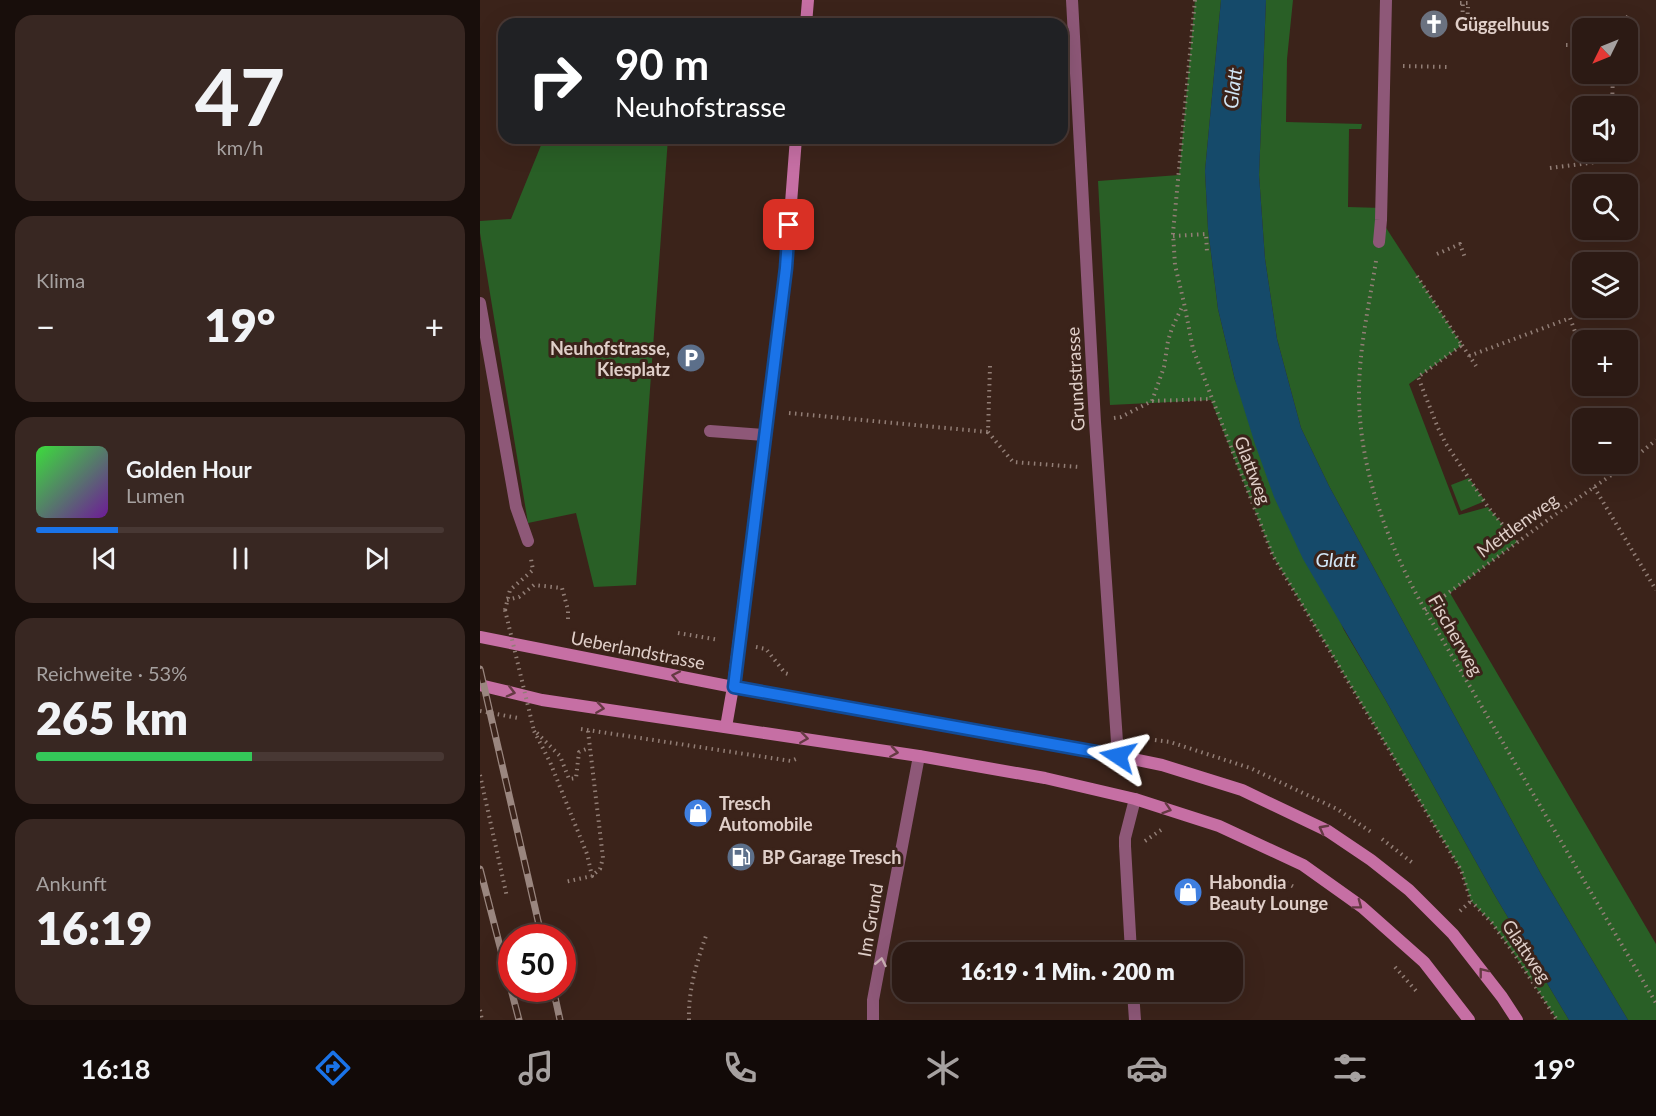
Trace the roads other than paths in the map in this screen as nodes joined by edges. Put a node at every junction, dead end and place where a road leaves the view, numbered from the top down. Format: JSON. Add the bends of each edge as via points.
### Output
{"nodes":[{"id":1,"x":808,"y":0,"type":"edge"},
{"id":2,"x":1072,"y":0,"type":"edge"},
{"id":3,"x":1386,"y":0,"type":"edge"},
{"id":4,"x":806,"y":18,"type":"edge"},
{"id":5,"x":796,"y":144,"type":"edge"},
{"id":6,"x":1379,"y":243,"type":"road end"},
{"id":7,"x":480,"y":303,"type":"edge"},
{"id":8,"x":710,"y":431,"type":"dead end"},
{"id":9,"x":765,"y":435,"type":"junction"},
{"id":10,"x":528,"y":541,"type":"road end"},
{"id":11,"x":480,"y":638,"type":"edge"},
{"id":12,"x":480,"y":685,"type":"edge"},
{"id":13,"x":734,"y":687,"type":"junction"},
{"id":14,"x":726,"y":727,"type":"junction"},
{"id":15,"x":919,"y":756,"type":"junction"},
{"id":16,"x":1118,"y":756,"type":"junction"},
{"id":17,"x":1135,"y":799,"type":"junction"},
{"id":18,"x":1130,"y":942,"type":"edge"},
{"id":19,"x":1134,"y":1002,"type":"edge"},
{"id":20,"x":873,"y":1020,"type":"edge"},
{"id":21,"x":1135,"y":1020,"type":"edge"},
{"id":22,"x":1469,"y":1020,"type":"edge"},
{"id":23,"x":1517,"y":1020,"type":"edge"}],
"edges":[{"from":1,"to":4,"type":"main road"},
{"from":2,"to":16,"type":"street","name":"Grundstrasse"},
{"from":3,"to":6,"type":"street"},
{"from":5,"to":9,"type":"main road","via":[[786,268]]},
{"from":7,"to":10,"type":"street","via":[[516,507]]},
{"from":8,"to":9,"type":"street"},
{"from":9,"to":13,"type":"main road"},
{"from":13,"to":11,"type":"main road","name":"Ueberlandstrasse","one_way":true},
{"from":12,"to":14,"type":"main road","one_way":true,"via":[[542,700]]},
{"from":13,"to":14,"type":"main road"},
{"from":13,"to":16,"type":"main road","name":"Ueberlandstrasse"},
{"from":14,"to":15,"type":"main road","one_way":true},
{"from":15,"to":17,"type":"main road","via":[[1046,778]]},
{"from":20,"to":15,"type":"street","name":"Im Grund","one_way":true,"via":[[873,1000]]},
{"from":23,"to":16,"type":"main road","name":"Ueberlandstrasse","one_way":true,"via":[[1446,927],[1409,890],[1328,831],[1242,789]]},
{"from":17,"to":18,"type":"street","via":[[1125,838]]},
{"from":17,"to":22,"type":"main road","one_way":true,"via":[[1219,826],[1303,865],[1362,907],[1424,962]]},
{"from":19,"to":21,"type":"street"}]}
